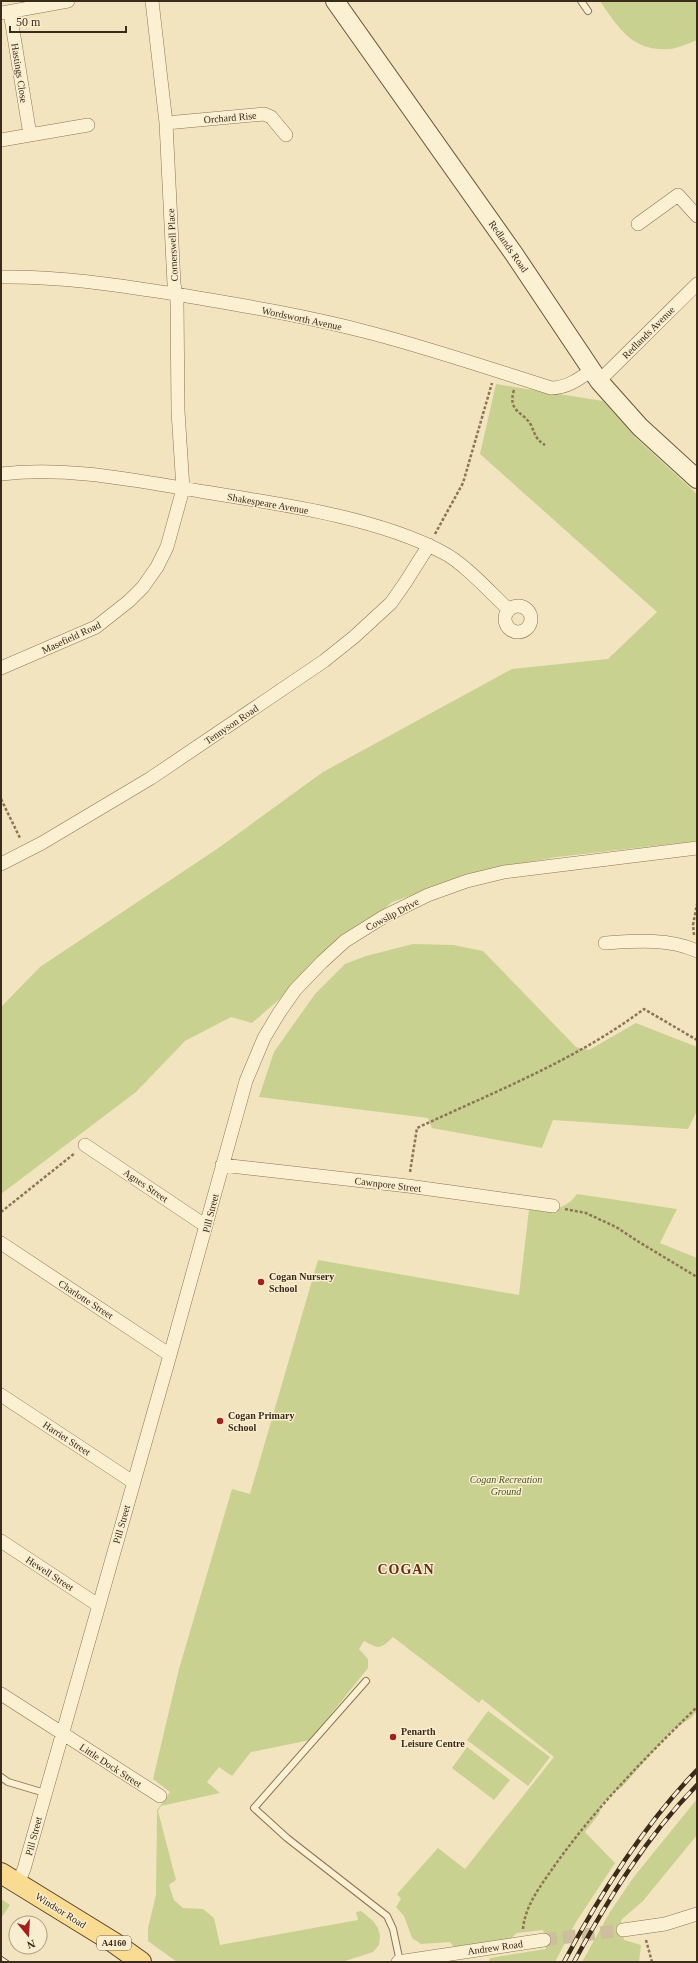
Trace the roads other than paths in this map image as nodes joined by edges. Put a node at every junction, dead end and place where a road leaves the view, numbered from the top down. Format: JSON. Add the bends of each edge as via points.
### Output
{"nodes":[{"id":1,"x":68,"y":1,"type":"edge"},
{"id":2,"x":152,"y":1,"type":"edge"},
{"id":3,"x":335,"y":1,"type":"edge"},
{"id":4,"x":581,"y":1,"type":"edge"},
{"id":5,"x":588,"y":11,"type":"dead end"},
{"id":6,"x":5,"y":12,"type":"edge"},
{"id":7,"x":166,"y":123,"type":"junction"},
{"id":8,"x":88,"y":125,"type":"dead end"},
{"id":9,"x":286,"y":134,"type":"dead end"},
{"id":10,"x":30,"y":135,"type":"junction"},
{"id":11,"x":1,"y":140,"type":"edge"},
{"id":12,"x":697,"y":216,"type":"edge"},
{"id":13,"x":638,"y":224,"type":"dead end"},
{"id":14,"x":1,"y":277,"type":"edge"},
{"id":15,"x":697,"y":284,"type":"edge"},
{"id":16,"x":176,"y":294,"type":"junction"},
{"id":17,"x":596,"y":375,"type":"junction"},
{"id":18,"x":1,"y":474,"type":"edge"},
{"id":19,"x":697,"y":479,"type":"edge"},
{"id":20,"x":182,"y":488,"type":"junction"},
{"id":21,"x":429,"y":545,"type":"junction"},
{"id":22,"x":508,"y":610,"type":"dead end"},
{"id":23,"x":1,"y":668,"type":"edge"},
{"id":24,"x":697,"y":848,"type":"edge"},
{"id":25,"x":1,"y":864,"type":"edge"},
{"id":26,"x":605,"y":943,"type":"dead end"},
{"id":27,"x":696,"y":950,"type":"edge"},
{"id":28,"x":85,"y":1145,"type":"road end"},
{"id":29,"x":222,"y":1165,"type":"junction"},
{"id":30,"x":553,"y":1206,"type":"road end"},
{"id":31,"x":206,"y":1226,"type":"junction"},
{"id":32,"x":1,"y":1243,"type":"edge"},
{"id":33,"x":170,"y":1355,"type":"junction"},
{"id":34,"x":1,"y":1395,"type":"edge"},
{"id":35,"x":133,"y":1482,"type":"junction"},
{"id":36,"x":1,"y":1541,"type":"edge"},
{"id":37,"x":98,"y":1605,"type":"junction"},
{"id":38,"x":366,"y":1681,"type":"dead end"},
{"id":39,"x":1,"y":1694,"type":"edge"},
{"id":40,"x":61,"y":1734,"type":"junction"},
{"id":41,"x":1,"y":1777,"type":"edge"},
{"id":42,"x":45,"y":1793,"type":"junction"},
{"id":43,"x":160,"y":1796,"type":"dead end"},
{"id":44,"x":9,"y":1878,"type":"edge"},
{"id":45,"x":697,"y":1914,"type":"edge"},
{"id":46,"x":623,"y":1930,"type":"tunnel mouth"},
{"id":47,"x":544,"y":1940,"type":"tunnel mouth"},
{"id":48,"x":141,"y":1962,"type":"edge"},
{"id":49,"x":399,"y":1962,"type":"edge"}],
"edges":[{"from":1,"to":6,"type":"street"},
{"from":2,"to":7,"type":"street","name":"Cornerswell Place"},
{"from":3,"to":17,"type":"main road","name":"Redlands Road","via":[[514,254]]},
{"from":4,"to":5,"type":"lane"},
{"from":6,"to":10,"type":"street","name":"Hastings Close"},
{"from":7,"to":9,"type":"street","name":"Orchard Rise","via":[[264,114],[271,117]]},
{"from":7,"to":16,"type":"street","name":"Cornerswell Place"},
{"from":8,"to":10,"type":"street"},
{"from":10,"to":11,"type":"street"},
{"from":12,"to":13,"type":"street","via":[[678,195]]},
{"from":14,"to":16,"type":"street","name":"Wordsworth Avenue","via":[[31,276],[83,281]]},
{"from":15,"to":17,"type":"street","name":"Redlands Avenue"},
{"from":16,"to":17,"type":"street","name":"Wordsworth Avenue","via":[[371,333],[551,388],[561,388]]},
{"from":16,"to":20,"type":"street","name":"Cornerswell Place"},
{"from":17,"to":19,"type":"main road","name":"Redlands Road","via":[[640,427]]},
{"from":18,"to":20,"type":"street","name":"Shakespeare Avenue","via":[[70,472]]},
{"from":20,"to":21,"type":"street","name":"Shakespeare Avenue","via":[[337,517],[386,529]]},
{"from":20,"to":23,"type":"street","name":"Masefield Road","via":[[168,547],[157,567],[129,601],[96,627]]},
{"from":21,"to":22,"type":"street","name":"Shakespeare Avenue","via":[[454,560]]},
{"from":21,"to":25,"type":"street","name":"Tennyson Road","via":[[390,603],[324,661],[151,778]]},
{"from":24,"to":29,"type":"street","name":"Cowslip Drive","via":[[486,876],[428,895],[358,932],[322,962],[295,990],[268,1032],[246,1081]]},
{"from":26,"to":27,"type":"street","via":[[649,941]]},
{"from":28,"to":31,"type":"street","name":"Agnes Street"},
{"from":29,"to":30,"type":"street","name":"Cawnpore Street","via":[[408,1186]]},
{"from":29,"to":31,"type":"street","name":"Pill Street"},
{"from":31,"to":33,"type":"street","name":"Pill Street"},
{"from":32,"to":33,"type":"street","name":"Charlotte Street"},
{"from":33,"to":35,"type":"street","name":"Pill Street"},
{"from":34,"to":35,"type":"street","name":"Harriet Street"},
{"from":35,"to":37,"type":"street","name":"Pill Street"},
{"from":36,"to":37,"type":"street","name":"Hewell Street"},
{"from":37,"to":40,"type":"street","name":"Pill Street"},
{"from":38,"to":49,"type":"lane","via":[[254,1808],[287,1838],[387,1916],[393,1929]]},
{"from":39,"to":40,"type":"street","name":"Little Dock Street"},
{"from":40,"to":42,"type":"street","name":"Pill Street"},
{"from":40,"to":43,"type":"street","name":"Little Dock Street"},
{"from":41,"to":42,"type":"lane","via":[[8,1782]]},
{"from":42,"to":44,"type":"street","name":"Pill Street","via":[[24,1869]]},
{"from":44,"to":48,"type":"main road","name":"Windsor Road","number":"A4160"},
{"from":45,"to":46,"type":"street","via":[[665,1924]]},
{"from":47,"to":49,"type":"street","name":"Andrew Road"}]}
